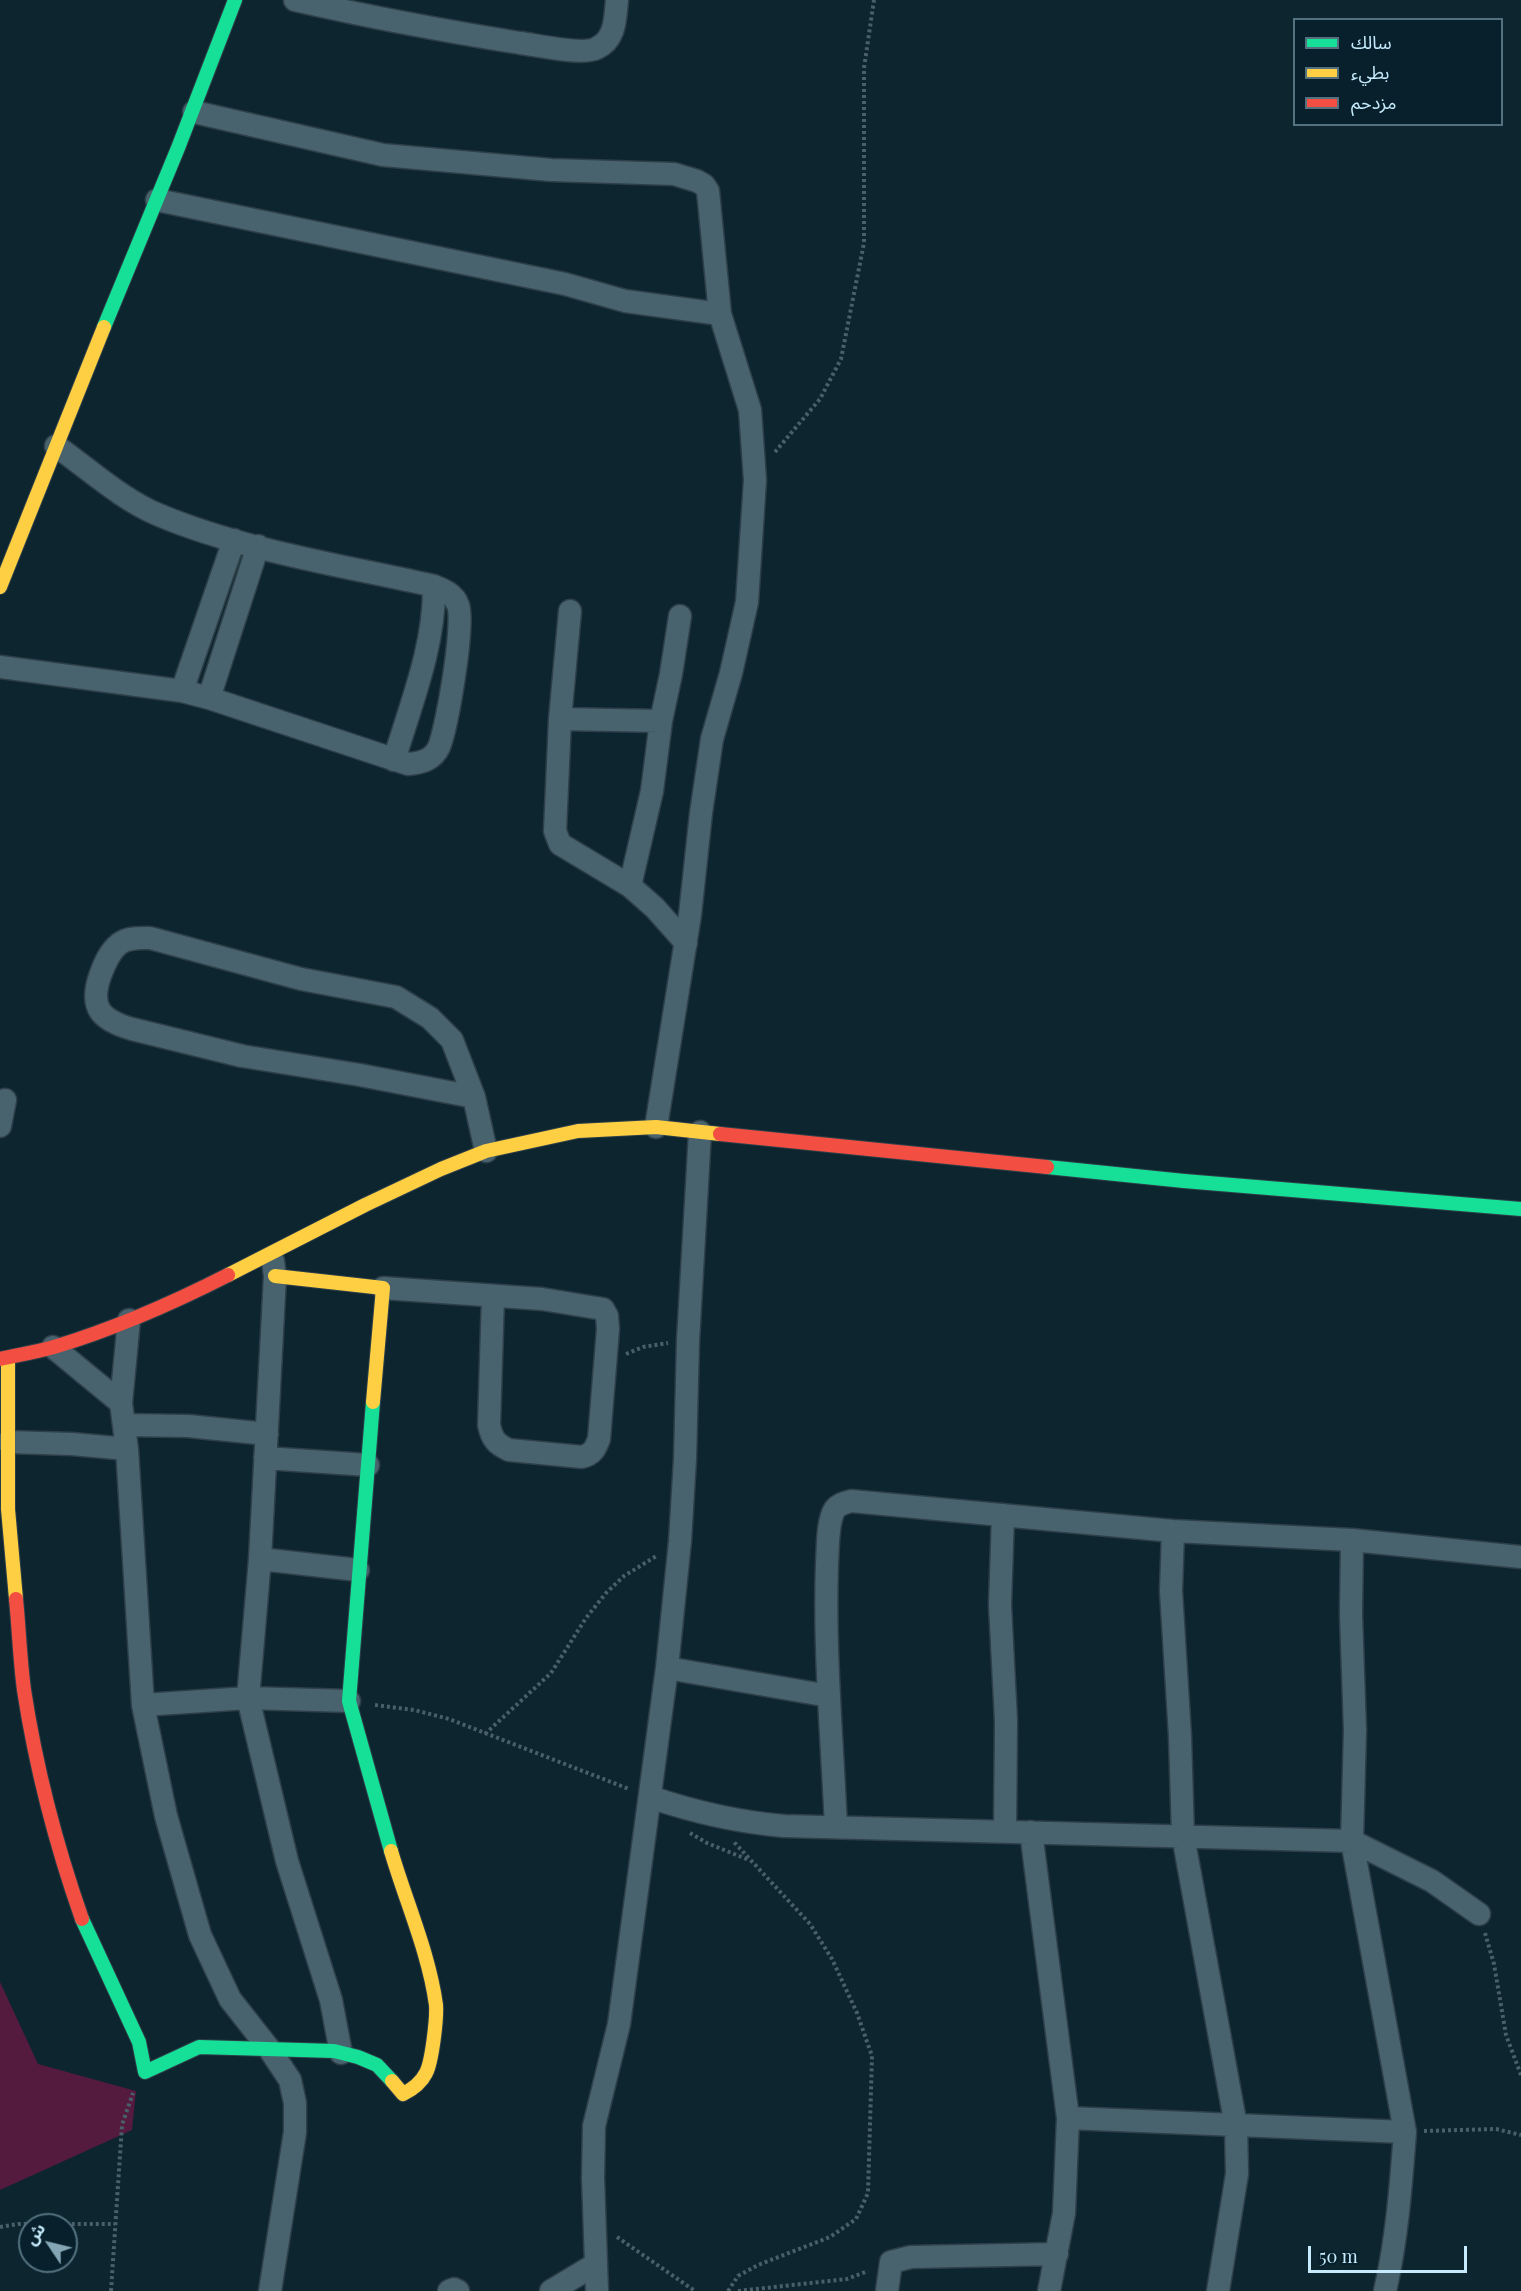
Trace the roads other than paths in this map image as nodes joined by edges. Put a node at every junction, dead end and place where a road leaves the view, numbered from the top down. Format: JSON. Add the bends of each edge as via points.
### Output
{"nodes":[{"id":1,"x":235,"y":0,"type":"edge"},
{"id":2,"x":295,"y":0,"type":"edge"},
{"id":3,"x":617,"y":0,"type":"edge"},
{"id":4,"x":194,"y":112,"type":"junction"},
{"id":5,"x":157,"y":200,"type":"junction"},
{"id":6,"x":720,"y":314,"type":"junction"},
{"id":7,"x":57,"y":446,"type":"junction"},
{"id":8,"x":234,"y":540,"type":"junction"},
{"id":9,"x":258,"y":546,"type":"junction"},
{"id":10,"x":434,"y":586,"type":"junction"},
{"id":11,"x":0,"y":587,"type":"edge"},
{"id":12,"x":570,"y":611,"type":"dead end"},
{"id":13,"x":680,"y":616,"type":"dead end"},
{"id":14,"x":0,"y":667,"type":"edge"},
{"id":15,"x":182,"y":691,"type":"junction"},
{"id":16,"x":209,"y":698,"type":"junction"},
{"id":17,"x":560,"y":719,"type":"junction"},
{"id":18,"x":661,"y":721,"type":"junction"},
{"id":19,"x":394,"y":760,"type":"junction"},
{"id":20,"x":630,"y":886,"type":"junction"},
{"id":21,"x":686,"y":943,"type":"junction"},
{"id":22,"x":474,"y":1096,"type":"junction"},
{"id":23,"x":5,"y":1100,"type":"dead end"},
{"id":24,"x":0,"y":1126,"type":"edge"},
{"id":25,"x":656,"y":1127,"type":"junction"},
{"id":26,"x":700,"y":1132,"type":"junction"},
{"id":27,"x":486,"y":1151,"type":"junction"},
{"id":28,"x":1521,"y":1209,"type":"edge"},
{"id":29,"x":273,"y":1265,"type":"junction"},
{"id":30,"x":383,"y":1288,"type":"junction"},
{"id":31,"x":493,"y":1296,"type":"junction"},
{"id":32,"x":129,"y":1320,"type":"junction"},
{"id":33,"x":53,"y":1347,"type":"junction"},
{"id":34,"x":4,"y":1359,"type":"edge"},
{"id":35,"x":123,"y":1414,"type":"junction"},
{"id":36,"x":267,"y":1434,"type":"junction"},
{"id":37,"x":8,"y":1442,"type":"junction"},
{"id":38,"x":127,"y":1449,"type":"junction"},
{"id":39,"x":265,"y":1458,"type":"junction"},
{"id":40,"x":368,"y":1465,"type":"junction"},
{"id":41,"x":1003,"y":1515,"type":"junction"},
{"id":42,"x":1173,"y":1531,"type":"junction"},
{"id":43,"x":1352,"y":1540,"type":"junction"},
{"id":44,"x":1521,"y":1557,"type":"edge"},
{"id":45,"x":260,"y":1559,"type":"junction"},
{"id":46,"x":358,"y":1570,"type":"junction"},
{"id":47,"x":667,"y":1668,"type":"junction"},
{"id":48,"x":829,"y":1696,"type":"junction"},
{"id":49,"x":248,"y":1698,"type":"junction"},
{"id":50,"x":350,"y":1701,"type":"junction"},
{"id":51,"x":143,"y":1704,"type":"junction"},
{"id":52,"x":650,"y":1797,"type":"junction"},
{"id":53,"x":836,"y":1827,"type":"junction"},
{"id":54,"x":1005,"y":1831,"type":"junction"},
{"id":55,"x":1031,"y":1832,"type":"junction"},
{"id":56,"x":1183,"y":1836,"type":"junction"},
{"id":57,"x":1352,"y":1841,"type":"junction"},
{"id":58,"x":1479,"y":1914,"type":"road end"},
{"id":59,"x":270,"y":2050,"type":"junction"},
{"id":60,"x":341,"y":2053,"type":"junction"},
{"id":61,"x":1068,"y":2118,"type":"junction"},
{"id":62,"x":1236,"y":2126,"type":"junction"},
{"id":63,"x":1405,"y":2132,"type":"junction"},
{"id":64,"x":1057,"y":2254,"type":"junction"},
{"id":65,"x":596,"y":2264,"type":"junction"},
{"id":66,"x":270,"y":2291,"type":"edge"},
{"id":67,"x":449,"y":2291,"type":"edge"},
{"id":68,"x":458,"y":2291,"type":"edge"},
{"id":69,"x":551,"y":2291,"type":"edge"},
{"id":70,"x":597,"y":2291,"type":"edge"},
{"id":71,"x":887,"y":2291,"type":"edge"},
{"id":72,"x":1049,"y":2291,"type":"edge"},
{"id":73,"x":1218,"y":2291,"type":"edge"},
{"id":74,"x":1385,"y":2291,"type":"edge"}],
"edges":[{"from":1,"to":4,"type":"street"},
{"from":2,"to":3,"type":"street","via":[[438,30],[572,51],[596,49],[609,39]]},
{"from":4,"to":5,"type":"street"},
{"from":4,"to":6,"type":"street","via":[[383,155],[550,170],[674,174],[697,181],[704,185],[710,198]]},
{"from":5,"to":6,"type":"street","via":[[565,284],[625,301]]},
{"from":5,"to":7,"type":"street"},
{"from":6,"to":21,"type":"street","via":[[750,410],[755,480],[747,602],[712,739]]},
{"from":7,"to":8,"type":"street","via":[[126,497],[158,514]]},
{"from":7,"to":11,"type":"street"},
{"from":8,"to":9,"type":"street"},
{"from":8,"to":15,"type":"street"},
{"from":9,"to":10,"type":"street"},
{"from":9,"to":16,"type":"street"},
{"from":10,"to":19,"type":"street","via":[[424,659]]},
{"from":10,"to":19,"type":"street","via":[[449,593],[458,603],[461,615],[453,687],[438,748],[426,762],[408,764]]},
{"from":12,"to":17,"type":"street"},
{"from":13,"to":18,"type":"street"},
{"from":14,"to":15,"type":"street"},
{"from":15,"to":16,"type":"street"},
{"from":16,"to":19,"type":"street"},
{"from":17,"to":18,"type":"street"},
{"from":17,"to":20,"type":"street","via":[[555,831],[560,844]]},
{"from":18,"to":20,"type":"street","via":[[652,791]]},
{"from":20,"to":21,"type":"street"},
{"from":21,"to":25,"type":"street"},
{"from":22,"to":22,"type":"street","via":[[452,1040],[430,1018],[396,998],[301,979],[150,938],[132,938],[119,945],[104,963],[94,992],[96,1005],[104,1016],[132,1029],[242,1056]]},
{"from":22,"to":27,"type":"street"},
{"from":23,"to":24,"type":"street"},
{"from":25,"to":26,"type":"street"},
{"from":25,"to":27,"type":"street","via":[[578,1131]]},
{"from":26,"to":28,"type":"street","via":[[1184,1181]]},
{"from":26,"to":47,"type":"street","via":[[680,1541]]},
{"from":27,"to":29,"type":"street","via":[[365,1205]]},
{"from":29,"to":30,"type":"street"},
{"from":29,"to":32,"type":"street"},
{"from":29,"to":36,"type":"street"},
{"from":30,"to":31,"type":"street"},
{"from":30,"to":40,"type":"street"},
{"from":31,"to":31,"type":"street","via":[[491,1437],[508,1450],[589,1455],[599,1439],[608,1321],[603,1309]]},
{"from":32,"to":33,"type":"street"},
{"from":32,"to":35,"type":"street"},
{"from":33,"to":34,"type":"street"},
{"from":33,"to":35,"type":"street"},
{"from":34,"to":37,"type":"street"},
{"from":35,"to":36,"type":"street"},
{"from":35,"to":38,"type":"street"},
{"from":36,"to":39,"type":"street"},
{"from":37,"to":38,"type":"street"},
{"from":37,"to":59,"type":"street","via":[[8,1509],[32,1737],[61,1859],[84,1924],[139,2042],[145,2072],[199,2047]]},
{"from":38,"to":51,"type":"street"},
{"from":39,"to":40,"type":"street"},
{"from":39,"to":45,"type":"street"},
{"from":40,"to":46,"type":"street"},
{"from":41,"to":42,"type":"street"},
{"from":41,"to":48,"type":"street","via":[[851,1501],[840,1504],[834,1511],[828,1544]]},
{"from":41,"to":54,"type":"street","via":[[1000,1605],[1006,1721]]},
{"from":42,"to":43,"type":"street"},
{"from":42,"to":56,"type":"street","via":[[1171,1591]]},
{"from":43,"to":44,"type":"street"},
{"from":43,"to":57,"type":"street"},
{"from":45,"to":46,"type":"street"},
{"from":45,"to":49,"type":"street"},
{"from":46,"to":50,"type":"street"},
{"from":47,"to":48,"type":"street"},
{"from":47,"to":52,"type":"street"},
{"from":48,"to":53,"type":"street"},
{"from":49,"to":50,"type":"street"},
{"from":49,"to":51,"type":"street"},
{"from":49,"to":60,"type":"street","via":[[287,1862],[332,2000]]},
{"from":50,"to":60,"type":"street","via":[[432,1982],[435,2018],[427,2072],[408,2093],[397,2090],[377,2065]]},
{"from":51,"to":59,"type":"street","via":[[166,1816],[200,1935],[230,1999]]},
{"from":52,"to":53,"type":"street","via":[[744,1822]]},
{"from":52,"to":65,"type":"street","via":[[619,2024],[594,2126]]},
{"from":53,"to":54,"type":"street"},
{"from":54,"to":55,"type":"street"},
{"from":55,"to":56,"type":"street"},
{"from":55,"to":61,"type":"street"},
{"from":56,"to":57,"type":"street"},
{"from":56,"to":62,"type":"street"},
{"from":57,"to":58,"type":"street","via":[[1432,1881]]},
{"from":57,"to":63,"type":"street"},
{"from":59,"to":60,"type":"street"},
{"from":59,"to":66,"type":"street","via":[[290,2080],[295,2132]]},
{"from":61,"to":62,"type":"street"},
{"from":61,"to":64,"type":"street","via":[[1064,2213]]},
{"from":62,"to":63,"type":"street"},
{"from":62,"to":73,"type":"street","via":[[1237,2174]]},
{"from":63,"to":74,"type":"street"},
{"from":64,"to":71,"type":"street","via":[[911,2257],[891,2262]]},
{"from":64,"to":72,"type":"street"},
{"from":65,"to":69,"type":"street"},
{"from":65,"to":70,"type":"street"},
{"from":67,"to":68,"type":"street"}]}
